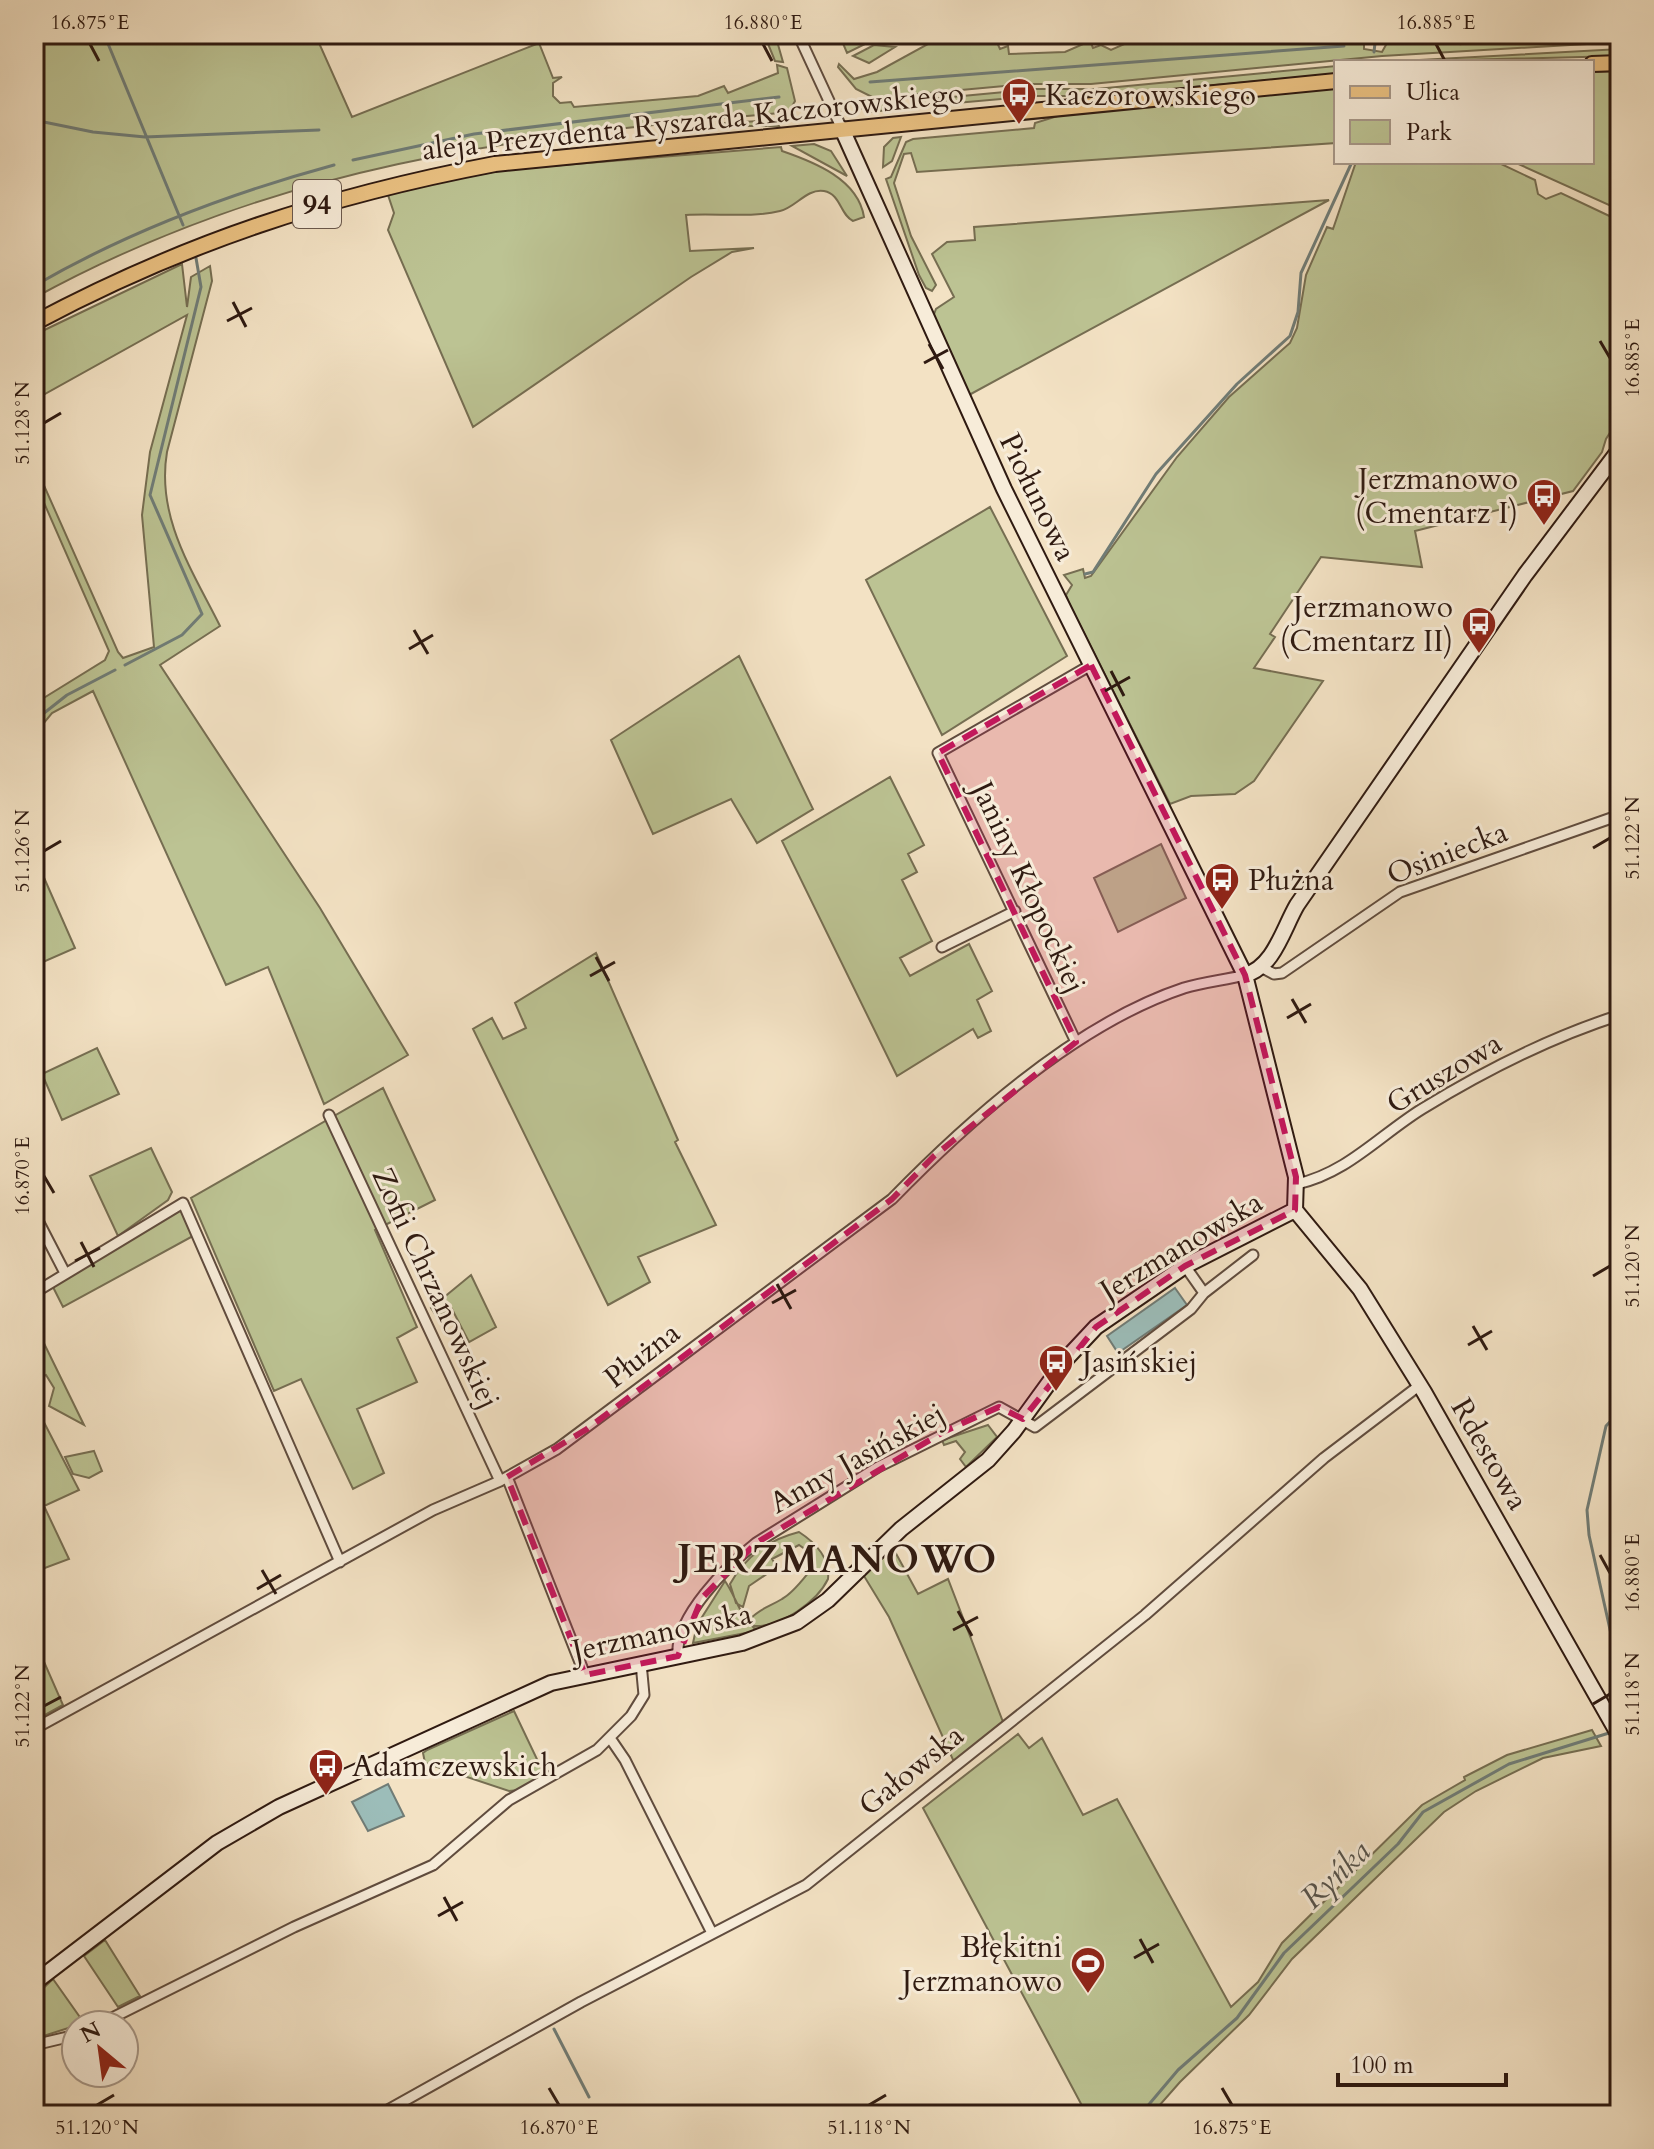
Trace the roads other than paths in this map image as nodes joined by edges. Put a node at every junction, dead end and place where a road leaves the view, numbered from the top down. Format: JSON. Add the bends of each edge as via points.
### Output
{"nodes":[{"id":1,"x":798,"y":34,"type":"edge"},
{"id":2,"x":1620,"y":63,"type":"edge"},
{"id":3,"x":1594,"y":64,"type":"edge"},
{"id":4,"x":1334,"y":81,"type":"edge"},
{"id":5,"x":842,"y":129,"type":"junction"},
{"id":6,"x":34,"y":323,"type":"edge"},
{"id":7,"x":1620,"y":449,"type":"edge"},
{"id":8,"x":1091,"y":665,"type":"junction"},
{"id":9,"x":1620,"y":815,"type":"edge"},
{"id":10,"x":1015,"y":911,"type":"junction"},
{"id":11,"x":942,"y":947,"type":"dead end"},
{"id":12,"x":1261,"y":967,"type":"junction"},
{"id":13,"x":1245,"y":975,"type":"junction"},
{"id":14,"x":1620,"y":1015,"type":"edge"},
{"id":15,"x":1076,"y":1042,"type":"junction"},
{"id":16,"x":329,"y":1115,"type":"dead end"},
{"id":17,"x":1297,"y":1184,"type":"junction"},
{"id":18,"x":1295,"y":1210,"type":"junction"},
{"id":19,"x":34,"y":1213,"type":"edge"},
{"id":20,"x":1253,"y":1255,"type":"dead end"},
{"id":21,"x":1185,"y":1266,"type":"junction"},
{"id":22,"x":65,"y":1273,"type":"junction"},
{"id":23,"x":34,"y":1293,"type":"edge"},
{"id":24,"x":1204,"y":1293,"type":"junction"},
{"id":25,"x":1420,"y":1385,"type":"junction"},
{"id":26,"x":1023,"y":1419,"type":"junction"},
{"id":27,"x":504,"y":1479,"type":"junction"},
{"id":28,"x":340,"y":1562,"type":"junction"},
{"id":29,"x":678,"y":1656,"type":"junction"},
{"id":30,"x":641,"y":1663,"type":"junction"},
{"id":31,"x":585,"y":1675,"type":"junction"},
{"id":32,"x":34,"y":1729,"type":"edge"},
{"id":33,"x":1620,"y":1737,"type":"edge"},
{"id":34,"x":610,"y":1738,"type":"junction"},
{"id":35,"x":712,"y":1933,"type":"junction"},
{"id":36,"x":34,"y":1983,"type":"edge"},
{"id":37,"x":130,"y":2009,"type":"edge"},
{"id":38,"x":60,"y":2039,"type":"edge"},
{"id":39,"x":34,"y":2045,"type":"edge"},
{"id":40,"x":379,"y":2115,"type":"edge"}],
"edges":[{"from":1,"to":5,"type":"street","name":"Piołunowa"},
{"from":2,"to":3,"type":"main road"},
{"from":4,"to":5,"type":"main road","name":"aleja Prezydenta Ryszarda Kaczorowskiego","number":"94"},
{"from":5,"to":6,"type":"main road","name":"aleja Prezydenta Ryszarda Kaczorowskiego","number":"94","via":[[495,164],[395,183],[225,234]]},
{"from":5,"to":8,"type":"street","name":"Piołunowa","via":[[957,389]]},
{"from":7,"to":12,"type":"street","via":[[1525,575],[1319,873]]},
{"from":8,"to":10,"type":"street","name":"Janiny Kłopockiej","via":[[938,753]]},
{"from":8,"to":13,"type":"street","name":"Piołunowa"},
{"from":9,"to":12,"type":"street","name":"Osiniecka","via":[[1400,892],[1286,971],[1274,974]]},
{"from":10,"to":11,"type":"street"},
{"from":10,"to":15,"type":"street","name":"Janiny Kłopockiej"},
{"from":12,"to":13,"type":"street"},
{"from":13,"to":15,"type":"street","name":"Płużna","via":[[1182,989]]},
{"from":13,"to":17,"type":"street","name":"Jerzmanowska"},
{"from":14,"to":17,"type":"street","name":"Gruszowa","via":[[1567,1032],[1499,1066],[1421,1110],[1322,1178]]},
{"from":15,"to":27,"type":"street","name":"Płużna","via":[[934,1156],[892,1199],[587,1429]]},
{"from":16,"to":27,"type":"street","name":"Zofii Chrzanowskiej"},
{"from":17,"to":18,"type":"street","name":"Jerzmanowska"},
{"from":18,"to":21,"type":"street","name":"Jerzmanowska"},
{"from":18,"to":25,"type":"street","name":"Rdestowa","via":[[1360,1289]]},
{"from":19,"to":22,"type":"street"},
{"from":20,"to":24,"type":"street"},
{"from":21,"to":24,"type":"street"},
{"from":21,"to":26,"type":"street","name":"Jerzmanowska","via":[[1078,1344]]},
{"from":22,"to":23,"type":"street"},
{"from":22,"to":28,"type":"street","via":[[183,1203]]},
{"from":24,"to":26,"type":"street","via":[[1191,1309],[1035,1427]]},
{"from":25,"to":33,"type":"street","name":"Rdestowa"},
{"from":25,"to":35,"type":"street","name":"Gałowska","via":[[1324,1458],[1173,1592],[825,1871]]},
{"from":26,"to":29,"type":"street","name":"Jerzmanowska","via":[[988,1460],[901,1529],[812,1613],[764,1637]]},
{"from":26,"to":29,"type":"street","name":"Anny Jasińskiej","via":[[999,1407],[945,1431],[756,1543],[702,1598],[680,1639]]},
{"from":27,"to":28,"type":"street","name":"Płużna","via":[[433,1510]]},
{"from":27,"to":31,"type":"street","name":"Zofii Chrzanowskiej"},
{"from":28,"to":32,"type":"street","name":"Płużna"},
{"from":29,"to":30,"type":"street","name":"Jerzmanowska"},
{"from":30,"to":31,"type":"street","name":"Jerzmanowska"},
{"from":30,"to":34,"type":"street","via":[[644,1695]]},
{"from":31,"to":36,"type":"street","name":"Jerzmanowska","via":[[511,1699],[241,1828]]},
{"from":34,"to":35,"type":"street"},
{"from":34,"to":37,"type":"street","via":[[574,1766],[509,1800],[433,1865]]},
{"from":35,"to":40,"type":"street","name":"Gałowska"},
{"from":38,"to":39,"type":"street"}]}
